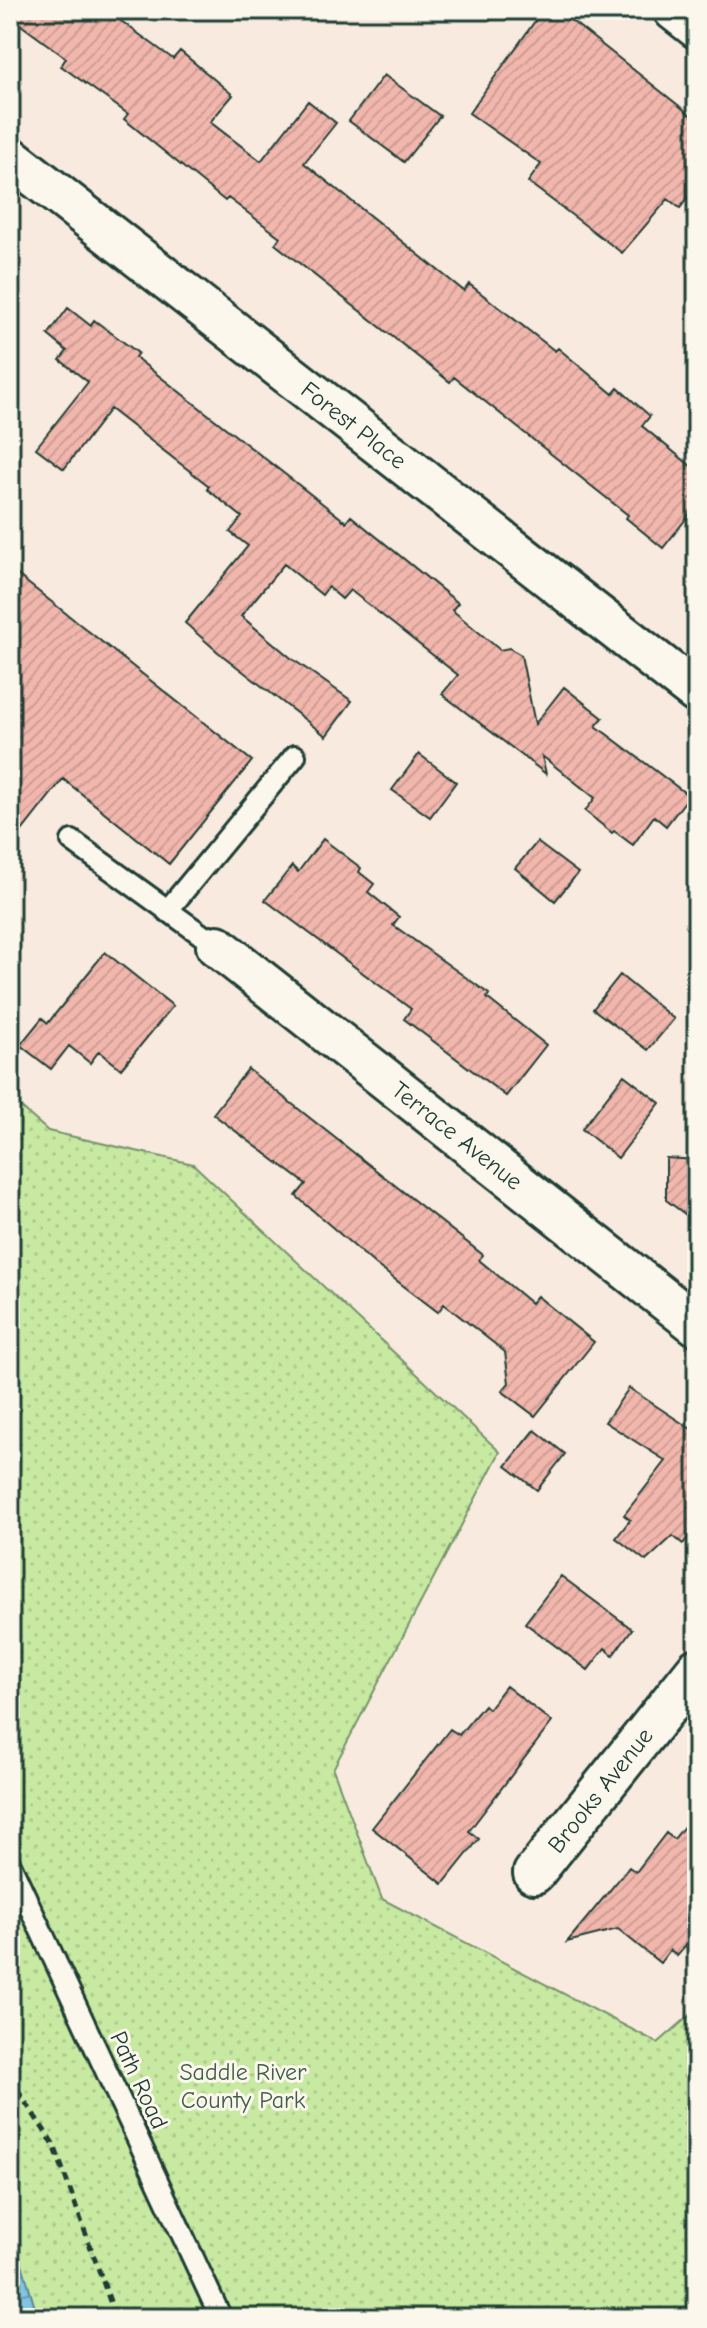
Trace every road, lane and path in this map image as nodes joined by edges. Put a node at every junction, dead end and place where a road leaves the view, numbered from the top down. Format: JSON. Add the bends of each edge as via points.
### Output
{"nodes":[{"id":1,"x":674,"y":10,"type":"edge"},
{"id":2,"x":697,"y":28,"type":"edge"},
{"id":3,"x":10,"y":157,"type":"edge"},
{"id":4,"x":697,"y":693,"type":"edge"},
{"id":5,"x":295,"y":756,"type":"dead end"},
{"id":6,"x":72,"y":841,"type":"dead end"},
{"id":7,"x":167,"y":911,"type":"junction"},
{"id":8,"x":217,"y":946,"type":"joint"},
{"id":9,"x":697,"y":1325,"type":"edge"},
{"id":10,"x":697,"y":1669,"type":"edge"},
{"id":11,"x":10,"y":1864,"type":"edge"},
{"id":12,"x":534,"y":1873,"type":"dead end"},
{"id":13,"x":10,"y":2079,"type":"edge"},
{"id":14,"x":116,"y":2318,"type":"edge"},
{"id":15,"x":221,"y":2318,"type":"edge"}],
"edges":[{"from":1,"to":2,"type":"street"},
{"from":3,"to":4,"type":"street","name":"Forest Place"},
{"from":5,"to":7,"type":"lane"},
{"from":6,"to":7,"type":"lane"},
{"from":7,"to":8,"type":"lane"},
{"from":8,"to":9,"type":"street","name":"Terrace Avenue"},
{"from":10,"to":12,"type":"street","name":"Brooks Avenue"},
{"from":11,"to":15,"type":"lane","name":"Path Road"},
{"from":13,"to":14,"type":"path","via":[[54,2145]]}]}
